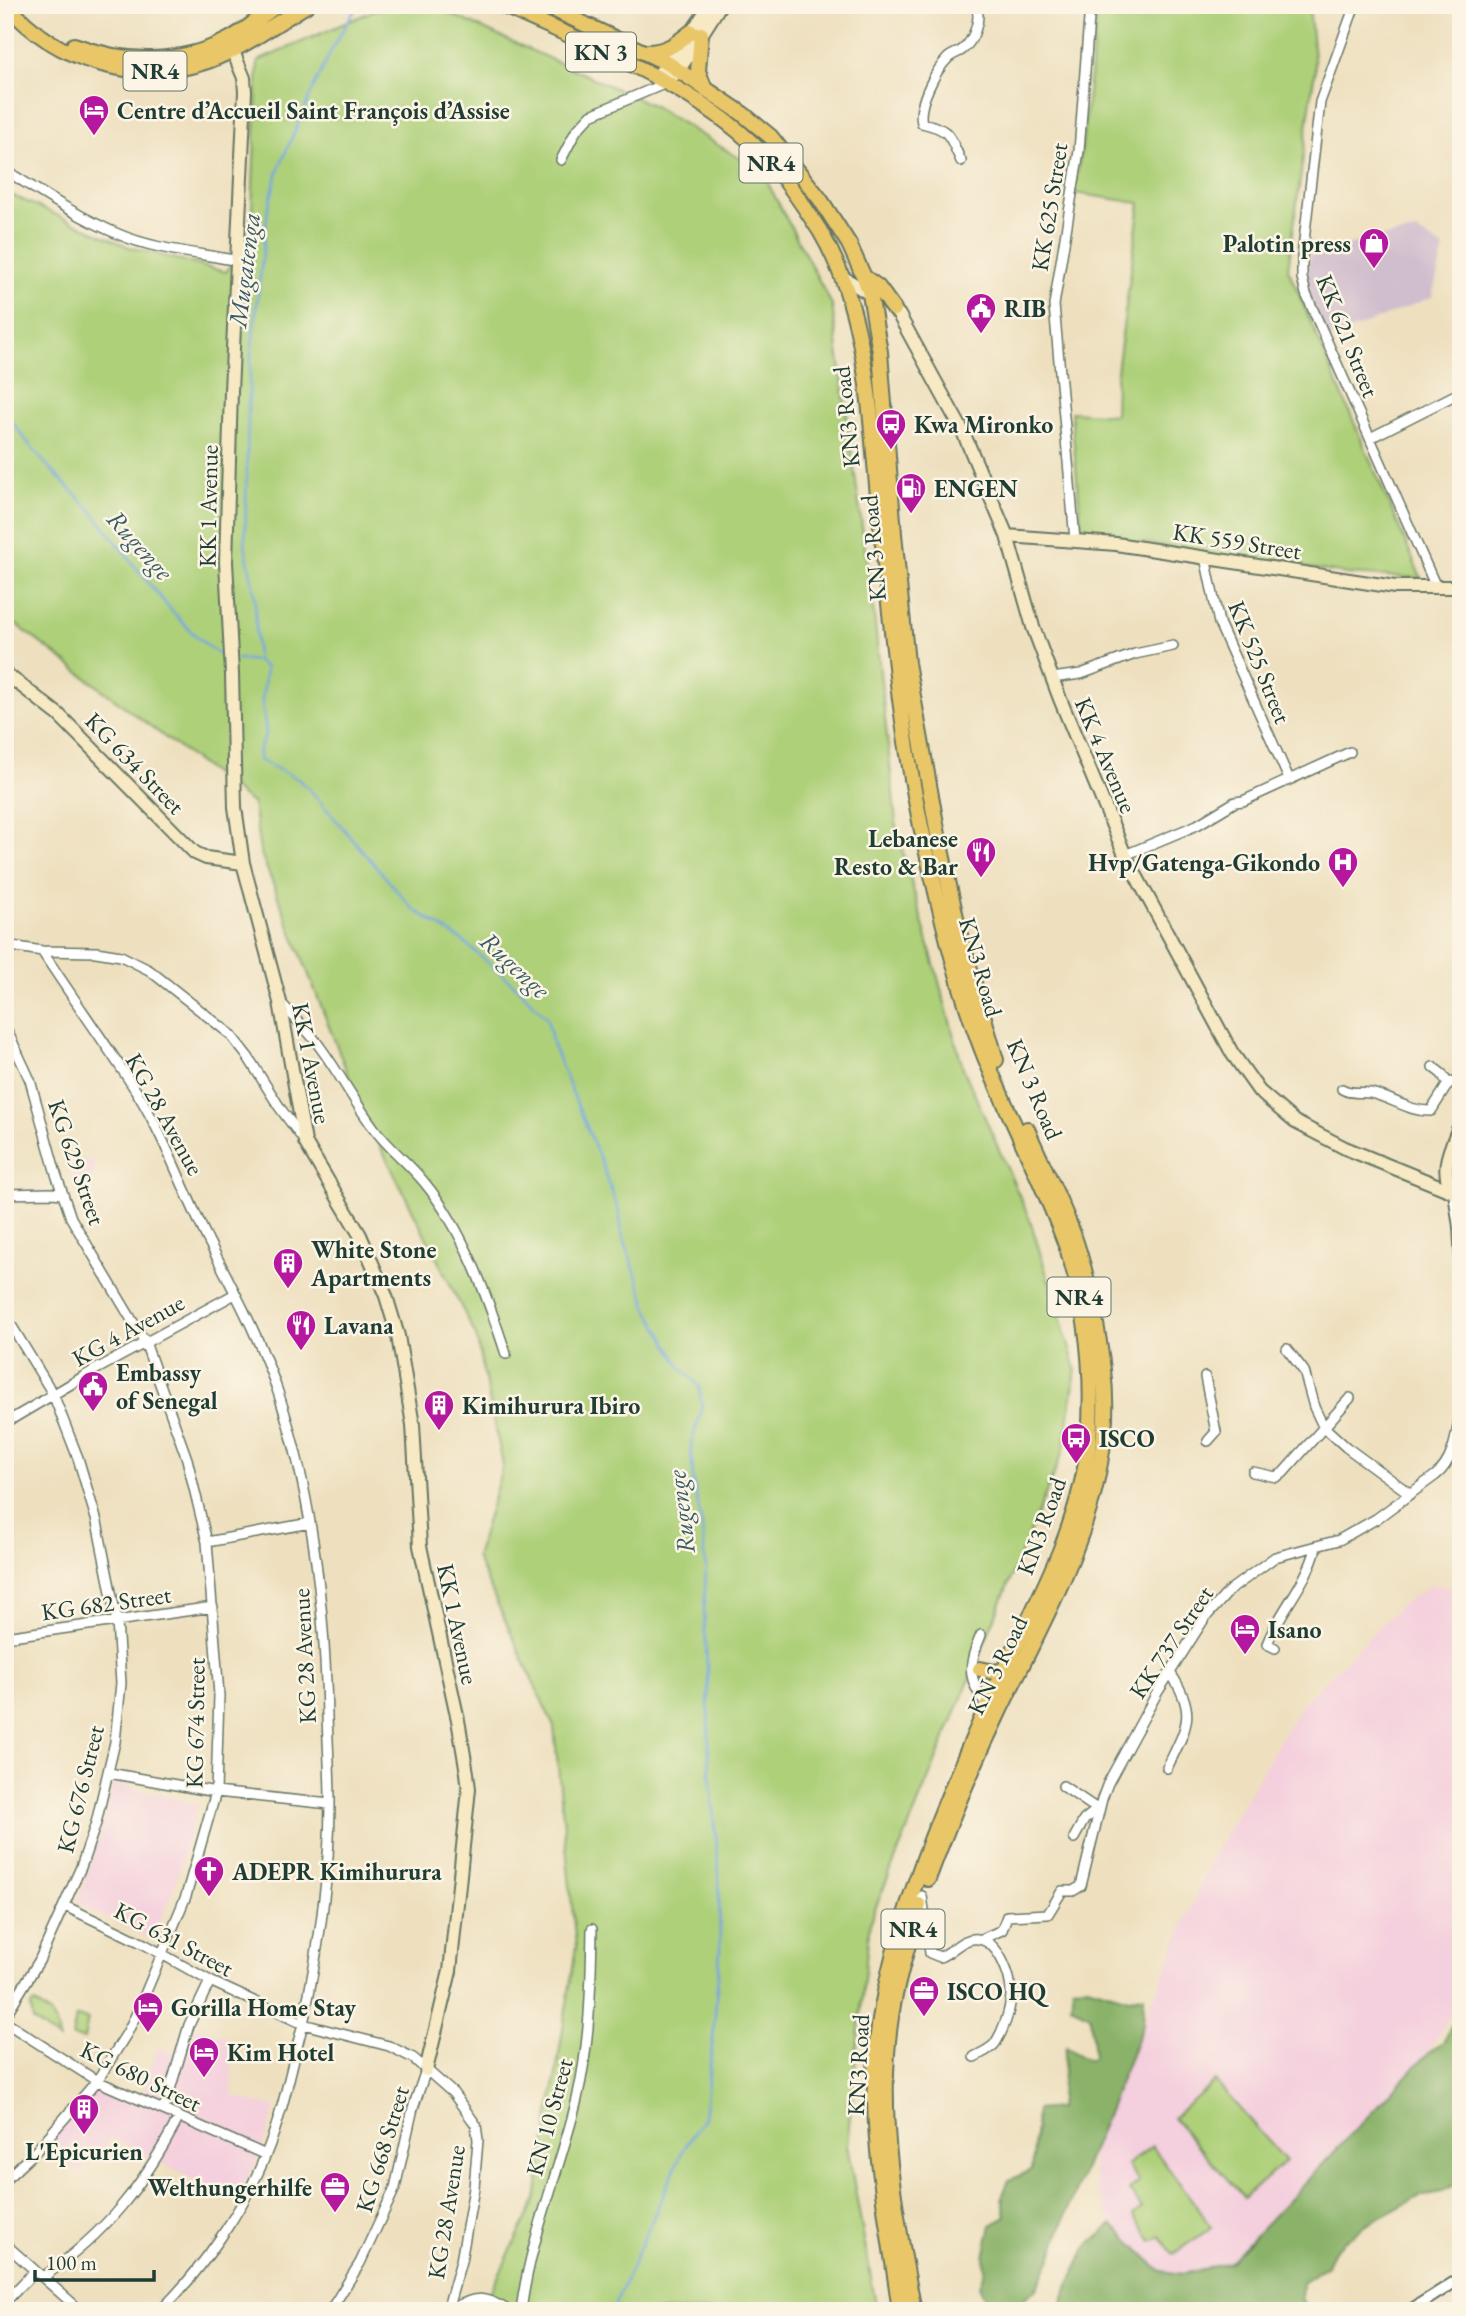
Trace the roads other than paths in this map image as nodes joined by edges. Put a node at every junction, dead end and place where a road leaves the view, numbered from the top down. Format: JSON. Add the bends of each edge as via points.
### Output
{"nodes":[{"id":1,"x":6,"y":5,"type":"edge"},
{"id":2,"x":20,"y":5,"type":"edge"},
{"id":3,"x":277,"y":5,"type":"edge"},
{"id":4,"x":307,"y":5,"type":"edge"},
{"id":5,"x":502,"y":5,"type":"edge"},
{"id":6,"x":544,"y":5,"type":"edge"},
{"id":7,"x":710,"y":5,"type":"edge"},
{"id":8,"x":720,"y":5,"type":"edge"},
{"id":9,"x":975,"y":5,"type":"edge"},
{"id":10,"x":1090,"y":5,"type":"edge"},
{"id":11,"x":1355,"y":5,"type":"edge"},
{"id":12,"x":696,"y":33,"type":"junction"},
{"id":13,"x":231,"y":45,"type":"junction"},
{"id":14,"x":642,"y":52,"type":"junction"},
{"id":15,"x":674,"y":67,"type":"junction"},
{"id":16,"x":661,"y":80,"type":"junction"},
{"id":17,"x":704,"y":87,"type":"junction"},
{"id":18,"x":561,"y":160,"type":"dead end"},
{"id":19,"x":961,"y":162,"type":"dead end"},
{"id":20,"x":5,"y":170,"type":"edge"},
{"id":21,"x":239,"y":261,"type":"junction"},
{"id":22,"x":841,"y":276,"type":"junction"},
{"id":23,"x":864,"y":277,"type":"junction"},
{"id":24,"x":870,"y":295,"type":"junction"},
{"id":25,"x":891,"y":306,"type":"junction"},
{"id":26,"x":874,"y":316,"type":"junction"},
{"id":27,"x":1461,"y":392,"type":"edge"},
{"id":28,"x":1370,"y":438,"type":"junction"},
{"id":29,"x":1007,"y":536,"type":"junction"},
{"id":30,"x":1075,"y":540,"type":"junction"},
{"id":31,"x":1205,"y":557,"type":"junction"},
{"id":32,"x":1436,"y":587,"type":"junction"},
{"id":33,"x":1461,"y":587,"type":"edge"},
{"id":34,"x":1172,"y":646,"type":"dead end"},
{"id":35,"x":5,"y":673,"type":"edge"},
{"id":36,"x":1052,"y":678,"type":"junction"},
{"id":37,"x":1350,"y":751,"type":"dead end"},
{"id":38,"x":1289,"y":779,"type":"junction"},
{"id":39,"x":1125,"y":855,"type":"junction"},
{"id":40,"x":243,"y":863,"type":"junction"},
{"id":41,"x":5,"y":945,"type":"edge"},
{"id":42,"x":958,"y":950,"type":"junction"},
{"id":43,"x":42,"y":951,"type":"junction"},
{"id":44,"x":280,"y":1002,"type":"junction"},
{"id":45,"x":5,"y":1026,"type":"edge"},
{"id":46,"x":1433,"y":1067,"type":"dead end"},
{"id":47,"x":1448,"y":1084,"type":"junction"},
{"id":48,"x":1461,"y":1085,"type":"edge"},
{"id":49,"x":1342,"y":1090,"type":"dead end"},
{"id":50,"x":1461,"y":1122,"type":"edge"},
{"id":51,"x":305,"y":1142,"type":"junction"},
{"id":52,"x":5,"y":1194,"type":"edge"},
{"id":53,"x":63,"y":1194,"type":"junction"},
{"id":54,"x":1458,"y":1194,"type":"edge"},
{"id":55,"x":1461,"y":1260,"type":"edge"},
{"id":56,"x":235,"y":1294,"type":"junction"},
{"id":57,"x":5,"y":1315,"type":"edge"},
{"id":58,"x":145,"y":1342,"type":"junction"},
{"id":59,"x":1287,"y":1349,"type":"dead end"},
{"id":60,"x":506,"y":1354,"type":"dead end"},
{"id":61,"x":1205,"y":1377,"type":"dead end"},
{"id":62,"x":53,"y":1394,"type":"junction"},
{"id":63,"x":1350,"y":1398,"type":"dead end"},
{"id":64,"x":1461,"y":1411,"type":"edge"},
{"id":65,"x":5,"y":1423,"type":"edge"},
{"id":66,"x":1323,"y":1426,"type":"junction"},
{"id":67,"x":1208,"y":1441,"type":"dead end"},
{"id":68,"x":1253,"y":1472,"type":"dead end"},
{"id":69,"x":1409,"y":1493,"type":"junction"},
{"id":70,"x":310,"y":1523,"type":"junction"},
{"id":71,"x":207,"y":1542,"type":"junction"},
{"id":72,"x":1316,"y":1548,"type":"junction"},
{"id":73,"x":213,"y":1607,"type":"junction"},
{"id":74,"x":117,"y":1622,"type":"junction"},
{"id":75,"x":981,"y":1634,"type":"dead end"},
{"id":76,"x":5,"y":1637,"type":"edge"},
{"id":77,"x":1275,"y":1648,"type":"dead end"},
{"id":78,"x":976,"y":1663,"type":"junction"},
{"id":79,"x":1003,"y":1670,"type":"junction"},
{"id":80,"x":1171,"y":1674,"type":"junction"},
{"id":81,"x":1002,"y":1690,"type":"junction"},
{"id":82,"x":992,"y":1711,"type":"junction"},
{"id":83,"x":1167,"y":1768,"type":"dead end"},
{"id":84,"x":108,"y":1773,"type":"junction"},
{"id":85,"x":1063,"y":1786,"type":"dead end"},
{"id":86,"x":216,"y":1792,"type":"junction"},
{"id":87,"x":330,"y":1804,"type":"junction"},
{"id":88,"x":1098,"y":1808,"type":"junction"},
{"id":89,"x":1074,"y":1838,"type":"dead end"},
{"id":90,"x":922,"y":1896,"type":"junction"},
{"id":91,"x":65,"y":1906,"type":"junction"},
{"id":92,"x":592,"y":1929,"type":"dead end"},
{"id":93,"x":982,"y":1940,"type":"junction"},
{"id":94,"x":161,"y":1953,"type":"junction"},
{"id":95,"x":210,"y":1981,"type":"junction"},
{"id":96,"x":5,"y":2016,"type":"edge"},
{"id":97,"x":5,"y":2022,"type":"edge"},
{"id":98,"x":303,"y":2024,"type":"junction"},
{"id":99,"x":974,"y":2057,"type":"dead end"},
{"id":100,"x":426,"y":2070,"type":"junction"},
{"id":101,"x":97,"y":2081,"type":"junction"},
{"id":102,"x":164,"y":2110,"type":"junction"},
{"id":103,"x":179,"y":2117,"type":"junction"},
{"id":104,"x":266,"y":2155,"type":"junction"},
{"id":105,"x":5,"y":2180,"type":"edge"},
{"id":106,"x":5,"y":2244,"type":"edge"},
{"id":107,"x":39,"y":2274,"type":"junction"},
{"id":108,"x":1461,"y":2278,"type":"edge"},
{"id":109,"x":5,"y":2302,"type":"edge"},
{"id":110,"x":907,"y":2310,"type":"edge"},
{"id":111,"x":80,"y":2311,"type":"edge"},
{"id":112,"x":160,"y":2311,"type":"edge"},
{"id":113,"x":330,"y":2311,"type":"edge"},
{"id":114,"x":448,"y":2311,"type":"edge"},
{"id":115,"x":509,"y":2311,"type":"edge"},
{"id":116,"x":521,"y":2311,"type":"edge"},
{"id":117,"x":1409,"y":2311,"type":"edge"}],
"edges":[{"from":1,"to":13,"type":"highway","number":"NR4","via":[[27,26],[61,48],[114,68],[180,68],[208,61]]},
{"from":2,"to":13,"type":"highway","number":"NR4","via":[[36,22],[93,52],[159,60]]},
{"from":3,"to":13,"type":"highway","number":"NR4"},
{"from":4,"to":13,"type":"highway","number":"NR4"},
{"from":5,"to":16,"type":"highway","name":"KN3 Road","number":"KN 3"},
{"from":6,"to":14,"type":"highway","name":"KN 3 Road","number":"NR4"},
{"from":7,"to":12,"type":"main road"},
{"from":8,"to":12,"type":"main road"},
{"from":9,"to":19,"type":"street","via":[[979,20],[975,29],[964,48],[949,56],[936,73],[920,114],[922,123],[947,132]]},
{"from":10,"to":30,"type":"street","name":"KK 625 Street","via":[[1079,151],[1054,305]]},
{"from":11,"to":28,"type":"street","name":"KK 621 Street","via":[[1320,102],[1302,278]]},
{"from":12,"to":14,"type":"highway","via":[[660,52]]},
{"from":12,"to":15,"type":"main road"},
{"from":12,"to":17,"type":"highway","via":[[698,71]]},
{"from":13,"to":21,"type":"main road","name":"KK 1 Avenue","via":[[246,92]]},
{"from":14,"to":15,"type":"highway","name":"KN 3 Road","number":"NR4"},
{"from":15,"to":16,"type":"main road"},
{"from":15,"to":17,"type":"highway","name":"KN 3 Road","number":"NR4"},
{"from":16,"to":18,"type":"street","via":[[591,115],[576,131]]},
{"from":16,"to":22,"type":"highway","name":"KN3 Road","number":"NR4","via":[[721,118],[758,149],[817,228]]},
{"from":17,"to":23,"type":"highway","name":"KN 3 Road","number":"NR4","via":[[777,144],[820,199]]},
{"from":20,"to":21,"type":"street","via":[[119,235]]},
{"from":21,"to":40,"type":"main road","name":"KK 1 Avenue","via":[[226,562],[235,807]]},
{"from":22,"to":24,"type":"main road"},
{"from":22,"to":42,"type":"highway","name":"KN3 Road","number":"NR4","via":[[863,355],[911,769],[925,846]]},
{"from":23,"to":24,"type":"highway","name":"KN 3 Road","number":"NR4"},
{"from":23,"to":25,"type":"highway"},
{"from":24,"to":25,"type":"main road"},
{"from":24,"to":26,"type":"highway","name":"KN 3 Road","number":"NR4"},
{"from":25,"to":26,"type":"highway"},
{"from":25,"to":29,"type":"main road","name":"KK 4 Avenue","via":[[957,420]]},
{"from":26,"to":42,"type":"highway","name":"KN 3 Road","number":"NR4","via":[[906,663]]},
{"from":27,"to":28,"type":"street"},
{"from":28,"to":32,"type":"street","name":"KK 621 Street"},
{"from":29,"to":30,"type":"main road","name":"KK 559 Street"},
{"from":29,"to":36,"type":"main road","name":"KK 4 Avenue"},
{"from":30,"to":31,"type":"main road","name":"KK 559 Street"},
{"from":31,"to":32,"type":"main road","name":"KK 559 Street","via":[[1395,587]]},
{"from":31,"to":38,"type":"street","name":"KK 525 Street","via":[[1219,622]]},
{"from":32,"to":33,"type":"main road","name":"KK 559 Street"},
{"from":34,"to":36,"type":"street","via":[[1081,674]]},
{"from":35,"to":40,"type":"main road","name":"KG 634 Street","via":[[59,715],[195,853]]},
{"from":36,"to":39,"type":"main road","name":"KK 4 Avenue"},
{"from":37,"to":38,"type":"street"},
{"from":38,"to":39,"type":"street"},
{"from":39,"to":54,"type":"main road","name":"KK 4 Avenue","via":[[1225,1042],[1259,1091],[1295,1122],[1345,1148]]},
{"from":40,"to":44,"type":"main road","name":"KK 1 Avenue"},
{"from":41,"to":43,"type":"street"},
{"from":42,"to":79,"type":"highway","name":"KN3 Road","number":"NR4","via":[[980,1044],[1068,1250],[1088,1344],[1091,1410],[1081,1489],[1049,1577]]},
{"from":42,"to":81,"type":"highway","name":"KN 3 Road","number":"NR4","via":[[994,1054],[1072,1230],[1091,1295],[1103,1371],[1103,1434],[1081,1538]]},
{"from":43,"to":51,"type":"street","via":[[121,956],[149,970],[230,1034]]},
{"from":43,"to":56,"type":"street","name":"KG 28 Avenue","via":[[138,1094]]},
{"from":44,"to":51,"type":"main road","name":"KK 1 Avenue"},
{"from":44,"to":60,"type":"street","via":[[319,1046],[373,1128],[440,1203],[476,1274]]},
{"from":45,"to":53,"type":"street","name":"KG 629 Street","via":[[30,1080]]},
{"from":46,"to":47,"type":"street"},
{"from":47,"to":48,"type":"street"},
{"from":47,"to":49,"type":"street","via":[[1431,1111],[1370,1093]]},
{"from":50,"to":54,"type":"main road","via":[[1445,1172],[1447,1183]]},
{"from":51,"to":100,"type":"main road","name":"KK 1 Avenue","via":[[360,1235],[398,1336],[413,1425],[420,1546],[467,1773],[450,1971]]},
{"from":52,"to":53,"type":"street"},
{"from":53,"to":58,"type":"street","name":"KG 629 Street","via":[[79,1234]]},
{"from":54,"to":55,"type":"street"},
{"from":56,"to":58,"type":"street","name":"KG 4 Avenue"},
{"from":56,"to":70,"type":"street","name":"KG 28 Avenue","via":[[278,1394]]},
{"from":57,"to":62,"type":"street","name":"KG 676 Street"},
{"from":58,"to":62,"type":"street","name":"KG 4 Avenue"},
{"from":58,"to":71,"type":"street","name":"KG 674 Street","via":[[184,1448]]},
{"from":59,"to":66,"type":"street","via":[[1304,1371]]},
{"from":61,"to":67,"type":"street","via":[[1216,1432]]},
{"from":62,"to":65,"type":"street","name":"KG 4 Avenue"},
{"from":62,"to":74,"type":"street","name":"KG 676 Street","via":[[97,1522]]},
{"from":63,"to":66,"type":"street"},
{"from":64,"to":69,"type":"street","name":"KK 737 Street","via":[[1444,1469]]},
{"from":66,"to":68,"type":"street","via":[[1283,1473],[1276,1477]]},
{"from":66,"to":69,"type":"street"},
{"from":69,"to":72,"type":"street","name":"KK 737 Street","via":[[1376,1519]]},
{"from":70,"to":71,"type":"street"},
{"from":70,"to":87,"type":"street","name":"KG 28 Avenue","via":[[326,1655]]},
{"from":71,"to":73,"type":"street","name":"KG 674 Street"},
{"from":72,"to":77,"type":"street","via":[[1300,1587],[1272,1630],[1267,1644]]},
{"from":72,"to":80,"type":"street","name":"KK 737 Street","via":[[1275,1558],[1230,1590],[1204,1619]]},
{"from":73,"to":74,"type":"street","name":"KG 682 Street"},
{"from":73,"to":86,"type":"street","name":"KG 674 Street","via":[[219,1695]]},
{"from":74,"to":76,"type":"street","name":"KG 682 Street"},
{"from":74,"to":84,"type":"street","name":"KG 676 Street","via":[[121,1683]]},
{"from":75,"to":78,"type":"street"},
{"from":78,"to":79,"type":"highway","via":[[994,1672]]},
{"from":78,"to":81,"type":"street"},
{"from":78,"to":82,"type":"street","via":[[970,1670]]},
{"from":79,"to":81,"type":"highway","name":"KN3 Road","number":"NR4"},
{"from":80,"to":83,"type":"street","via":[[1187,1705],[1185,1730]]},
{"from":80,"to":88,"type":"street","name":"KK 737 Street","via":[[1129,1742]]},
{"from":81,"to":82,"type":"highway","name":"KN 3 Road","number":"NR4"},
{"from":82,"to":90,"type":"highway","name":"KN 3 Road","number":"NR4"},
{"from":82,"to":110,"type":"highway","name":"KN3 Road","number":"NR4","via":[[936,1828],[915,1888],[886,1989],[877,2048],[879,2148]]},
{"from":84,"to":86,"type":"street"},
{"from":84,"to":91,"type":"street","name":"KG 676 Street","via":[[96,1823]]},
{"from":85,"to":88,"type":"street"},
{"from":86,"to":87,"type":"street"},
{"from":86,"to":94,"type":"street","name":"KG 674 Street","via":[[196,1865]]},
{"from":87,"to":98,"type":"street","name":"KG 28 Avenue","via":[[323,1905]]},
{"from":88,"to":89,"type":"street"},
{"from":88,"to":93,"type":"street","name":"KK 737 Street","via":[[1081,1886],[1062,1891],[1048,1914],[1007,1916],[1002,1930]]},
{"from":90,"to":93,"type":"street","via":[[933,1955],[944,1956],[966,1940]]},
{"from":90,"to":110,"type":"highway","name":"KN 3 Road","number":"NR4","via":[[890,2024],[886,2071]]},
{"from":91,"to":94,"type":"street","name":"KG 631 Street"},
{"from":91,"to":96,"type":"street","name":"KG 676 Street","via":[[39,1961]]},
{"from":92,"to":116,"type":"street","name":"KN 10 Street","via":[[586,2058]]},
{"from":93,"to":99,"type":"street","via":[[998,1955],[1011,1994],[995,2045]]},
{"from":94,"to":95,"type":"street","name":"KG 631 Street"},
{"from":94,"to":101,"type":"street","name":"KG 674 Street","via":[[127,2033]]},
{"from":95,"to":98,"type":"street","name":"KG 631 Street"},
{"from":95,"to":102,"type":"street","via":[[189,2025]]},
{"from":97,"to":101,"type":"street","name":"KG 680 Street"},
{"from":98,"to":100,"type":"street","name":"KG 28 Avenue","via":[[401,2051]]},
{"from":98,"to":104,"type":"street"},
{"from":100,"to":113,"type":"street","name":"KG 668 Street","via":[[395,2188],[360,2263]]},
{"from":100,"to":114,"type":"street","name":"KG 28 Avenue","via":[[471,2116],[478,2140],[470,2215]]},
{"from":101,"to":102,"type":"street","name":"KG 680 Street"},
{"from":101,"to":105,"type":"street","name":"KG 674 Street"},
{"from":102,"to":103,"type":"street","name":"KG 680 Street"},
{"from":103,"to":104,"type":"street","name":"KG 680 Street"},
{"from":103,"to":107,"type":"street","via":[[155,2163],[114,2216],[82,2247]]},
{"from":104,"to":112,"type":"street","via":[[199,2269]]},
{"from":106,"to":107,"type":"street"},
{"from":107,"to":109,"type":"street"},
{"from":107,"to":111,"type":"street"},
{"from":108,"to":117,"type":"street"},
{"from":114,"to":115,"type":"street","via":[[484,2298]]}]}
